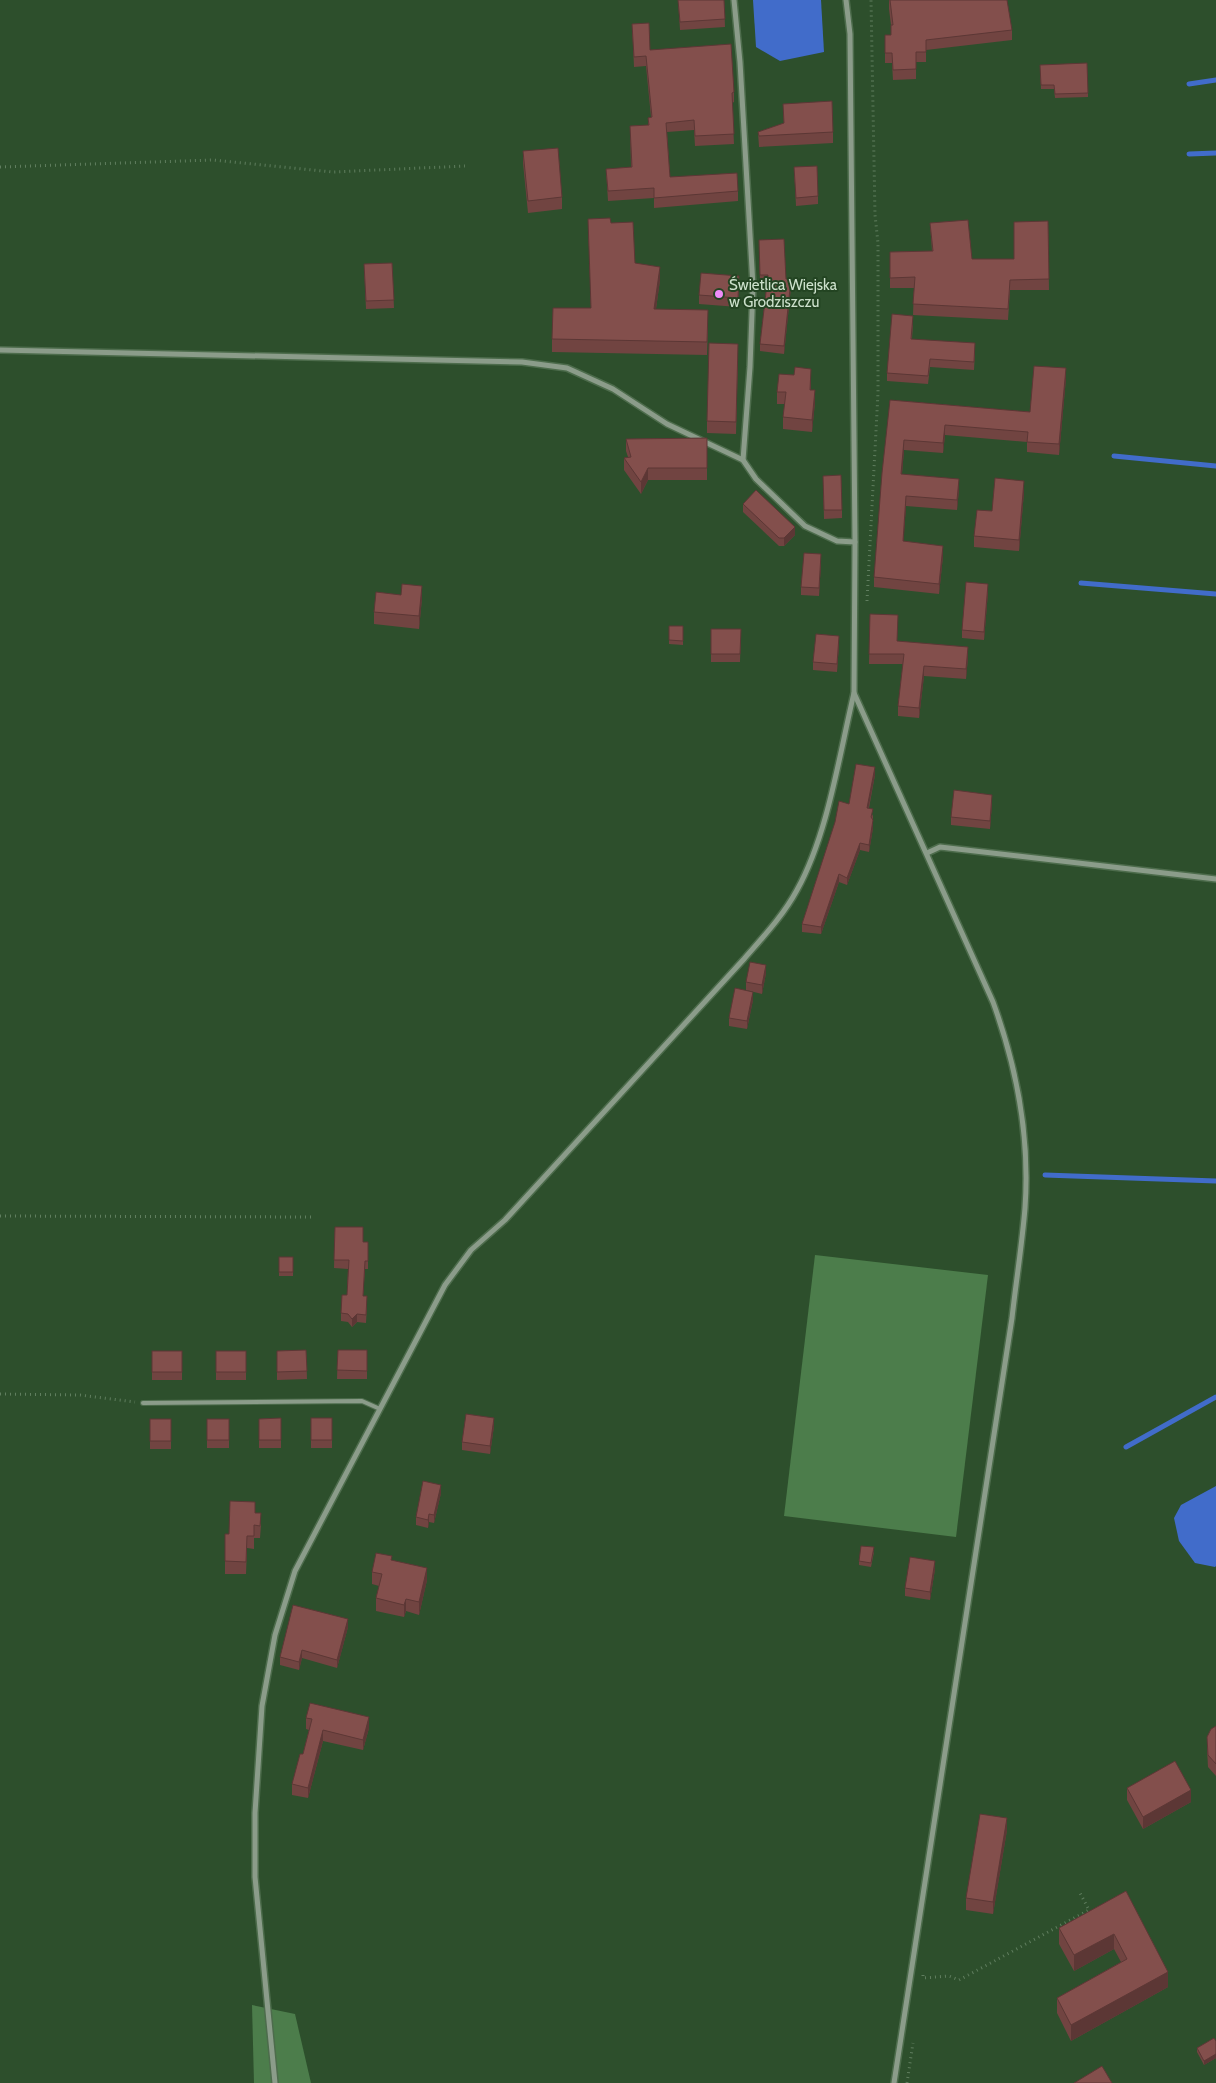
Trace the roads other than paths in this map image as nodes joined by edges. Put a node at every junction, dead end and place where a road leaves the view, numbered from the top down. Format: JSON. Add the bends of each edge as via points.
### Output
{"nodes":[{"id":1,"x":734,"y":0,"type":"edge"},
{"id":2,"x":846,"y":0,"type":"edge"},
{"id":3,"x":0,"y":350,"type":"edge"},
{"id":4,"x":743,"y":460,"type":"junction"},
{"id":5,"x":855,"y":542,"type":"junction"},
{"id":6,"x":854,"y":693,"type":"junction"},
{"id":7,"x":927,"y":853,"type":"junction"},
{"id":8,"x":1216,"y":879,"type":"edge"},
{"id":9,"x":143,"y":1403,"type":"road end"},
{"id":10,"x":380,"y":1409,"type":"junction"},
{"id":11,"x":275,"y":2083,"type":"edge"},
{"id":12,"x":894,"y":2083,"type":"edge"}],
"edges":[{"from":1,"to":4,"type":"street","via":[[753,286]]},
{"from":2,"to":5,"type":"street","via":[[850,34]]},
{"from":3,"to":4,"type":"street","via":[[522,362],[567,368],[613,389],[667,424]]},
{"from":4,"to":5,"type":"street","via":[[756,480],[805,526],[837,541]]},
{"from":5,"to":6,"type":"street"},
{"from":6,"to":7,"type":"street"},
{"from":6,"to":10,"type":"street","via":[[821,832],[796,892],[774,924],[737,966],[505,1220],[471,1250],[445,1285]]},
{"from":7,"to":8,"type":"street","via":[[940,847]]},
{"from":7,"to":12,"type":"street","via":[[1003,1030],[1019,1098],[1026,1175],[1012,1318]]},
{"from":9,"to":10,"type":"lane","via":[[362,1401]]},
{"from":10,"to":11,"type":"street","via":[[295,1571],[274,1635],[262,1706],[254,1813],[255,1877]]}]}
